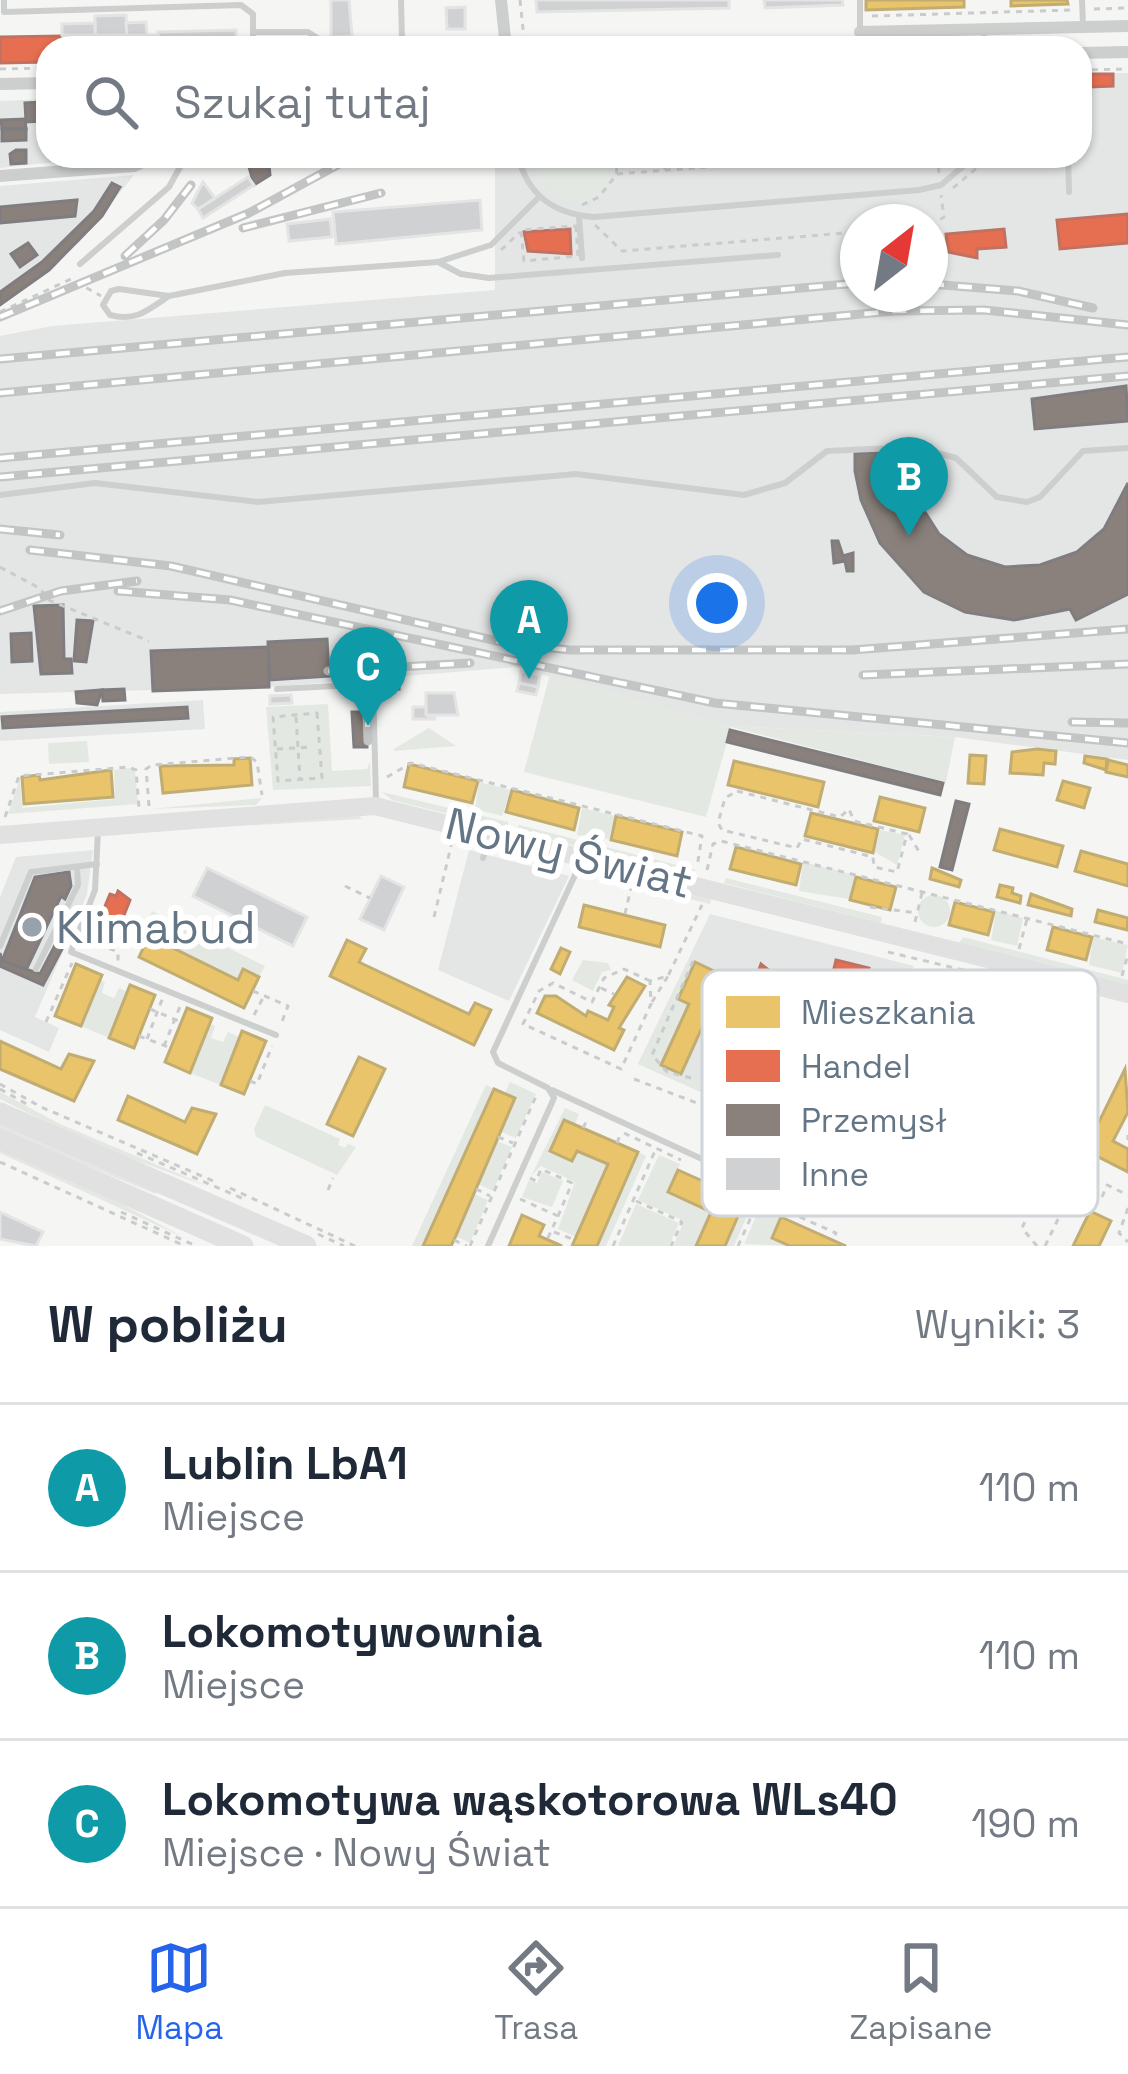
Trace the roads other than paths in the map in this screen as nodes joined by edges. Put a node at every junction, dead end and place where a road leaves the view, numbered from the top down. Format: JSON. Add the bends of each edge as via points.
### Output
{"nodes":[{"id":1,"x":4,"y":0,"type":"edge"},
{"id":2,"x":401,"y":0,"type":"edge"},
{"id":3,"x":501,"y":0,"type":"edge"},
{"id":4,"x":860,"y":0,"type":"edge"},
{"id":5,"x":249,"y":4,"type":"edge"},
{"id":6,"x":1082,"y":5,"type":"edge"},
{"id":7,"x":1128,"y":26,"type":"edge"},
{"id":8,"x":1083,"y":27,"type":"junction"},
{"id":9,"x":984,"y":31,"type":"junction"},
{"id":10,"x":253,"y":32,"type":"junction"},
{"id":11,"x":860,"y":32,"type":"joint"},
{"id":12,"x":253,"y":36,"type":"edge"},
{"id":13,"x":314,"y":36,"type":"edge"},
{"id":14,"x":402,"y":36,"type":"edge"},
{"id":15,"x":499,"y":36,"type":"edge"},
{"id":16,"x":984,"y":36,"type":"edge"},
{"id":17,"x":1128,"y":52,"type":"edge"},
{"id":18,"x":1092,"y":53,"type":"edge"},
{"id":19,"x":36,"y":83,"type":"edge"},
{"id":20,"x":0,"y":84,"type":"edge"},
{"id":21,"x":107,"y":168,"type":"edge"},
{"id":22,"x":179,"y":168,"type":"edge"},
{"id":23,"x":524,"y":168,"type":"edge"},
{"id":24,"x":961,"y":168,"type":"edge"},
{"id":25,"x":1068,"y":168,"type":"edge"},
{"id":26,"x":0,"y":176,"type":"edge"},
{"id":27,"x":1069,"y":192,"type":"dead end"},
{"id":28,"x":539,"y":197,"type":"junction"},
{"id":29,"x":578,"y":222,"type":"junction"},
{"id":30,"x":778,"y":256,"type":"dead end"},
{"id":31,"x":582,"y":258,"type":"dead end"},
{"id":32,"x":438,"y":262,"type":"junction"},
{"id":33,"x":80,"y":264,"type":"dead end"},
{"id":34,"x":169,"y":296,"type":"junction"},
{"id":35,"x":1128,"y":448,"type":"edge"},
{"id":36,"x":0,"y":495,"type":"edge"},
{"id":37,"x":277,"y":689,"type":"dead end"},
{"id":38,"x":375,"y":806,"type":"junction"},
{"id":39,"x":3,"y":826,"type":"edge"},
{"id":40,"x":98,"y":827,"type":"junction"},
{"id":41,"x":490,"y":833,"type":"junction"},
{"id":42,"x":583,"y":856,"type":"junction"},
{"id":43,"x":484,"y":858,"type":"dead end"},
{"id":44,"x":97,"y":864,"type":"junction"},
{"id":45,"x":77,"y":867,"type":"junction"},
{"id":46,"x":0,"y":946,"type":"edge"},
{"id":47,"x":36,"y":969,"type":"dead end"},
{"id":48,"x":1062,"y":970,"type":"edge"},
{"id":49,"x":275,"y":1037,"type":"road end"},
{"id":50,"x":541,"y":1089,"type":"junction"},
{"id":51,"x":0,"y":1113,"type":"edge"},
{"id":52,"x":0,"y":1139,"type":"edge"},
{"id":53,"x":702,"y":1160,"type":"edge"},
{"id":54,"x":243,"y":1246,"type":"edge"},
{"id":55,"x":306,"y":1246,"type":"edge"},
{"id":56,"x":488,"y":1246,"type":"edge"}],
"edges":[{"from":1,"to":5,"type":"lane","via":[[4,12]]},
{"from":2,"to":14,"type":"lane"},
{"from":3,"to":15,"type":"street"},
{"from":4,"to":11,"type":"lane"},
{"from":5,"to":10,"type":"lane"},
{"from":6,"to":8,"type":"lane"},
{"from":7,"to":8,"type":"street"},
{"from":8,"to":9,"type":"street"},
{"from":9,"to":11,"type":"street"},
{"from":9,"to":16,"type":"lane"},
{"from":10,"to":12,"type":"lane"},
{"from":10,"to":13,"type":"lane"},
{"from":17,"to":18,"type":"street"},
{"from":19,"to":20,"type":"street"},
{"from":21,"to":26,"type":"street"},
{"from":22,"to":33,"type":"lane","via":[[169,187]]},
{"from":23,"to":28,"type":"lane"},
{"from":24,"to":29,"type":"lane","via":[[941,185]]},
{"from":25,"to":27,"type":"lane"},
{"from":28,"to":29,"type":"lane"},
{"from":28,"to":32,"type":"lane","via":[[491,245]]},
{"from":29,"to":31,"type":"lane"},
{"from":30,"to":32,"type":"lane","via":[[489,278]]},
{"from":32,"to":34,"type":"lane","via":[[285,273]]},
{"from":34,"to":34,"type":"lane","via":[[119,289],[105,298],[105,311],[145,314]]},
{"from":35,"to":36,"type":"lane","via":[[1076,455],[1027,502],[997,497],[956,458],[916,447],[827,451],[785,483],[744,495],[577,474],[258,502],[95,483]]},
{"from":37,"to":38,"type":"lane","via":[[373,684]]},
{"from":38,"to":40,"type":"street","name":"Nowy Świat"},
{"from":38,"to":41,"type":"street","name":"Nowy Świat"},
{"from":39,"to":40,"type":"street","name":"Nowy Świat"},
{"from":40,"to":44,"type":"lane"},
{"from":41,"to":42,"type":"street","name":"Nowy Świat"},
{"from":41,"to":43,"type":"lane"},
{"from":42,"to":48,"type":"street","name":"Nowy Świat"},
{"from":42,"to":50,"type":"lane","via":[[493,1052]]},
{"from":44,"to":45,"type":"lane"},
{"from":44,"to":49,"type":"lane","via":[[71,952]]},
{"from":45,"to":46,"type":"lane","via":[[32,872]]},
{"from":45,"to":47,"type":"lane","via":[[78,885]]},
{"from":50,"to":53,"type":"lane"},
{"from":50,"to":56,"type":"lane","via":[[554,1098]]},
{"from":51,"to":55,"type":"main road"},
{"from":52,"to":54,"type":"main road"}]}
